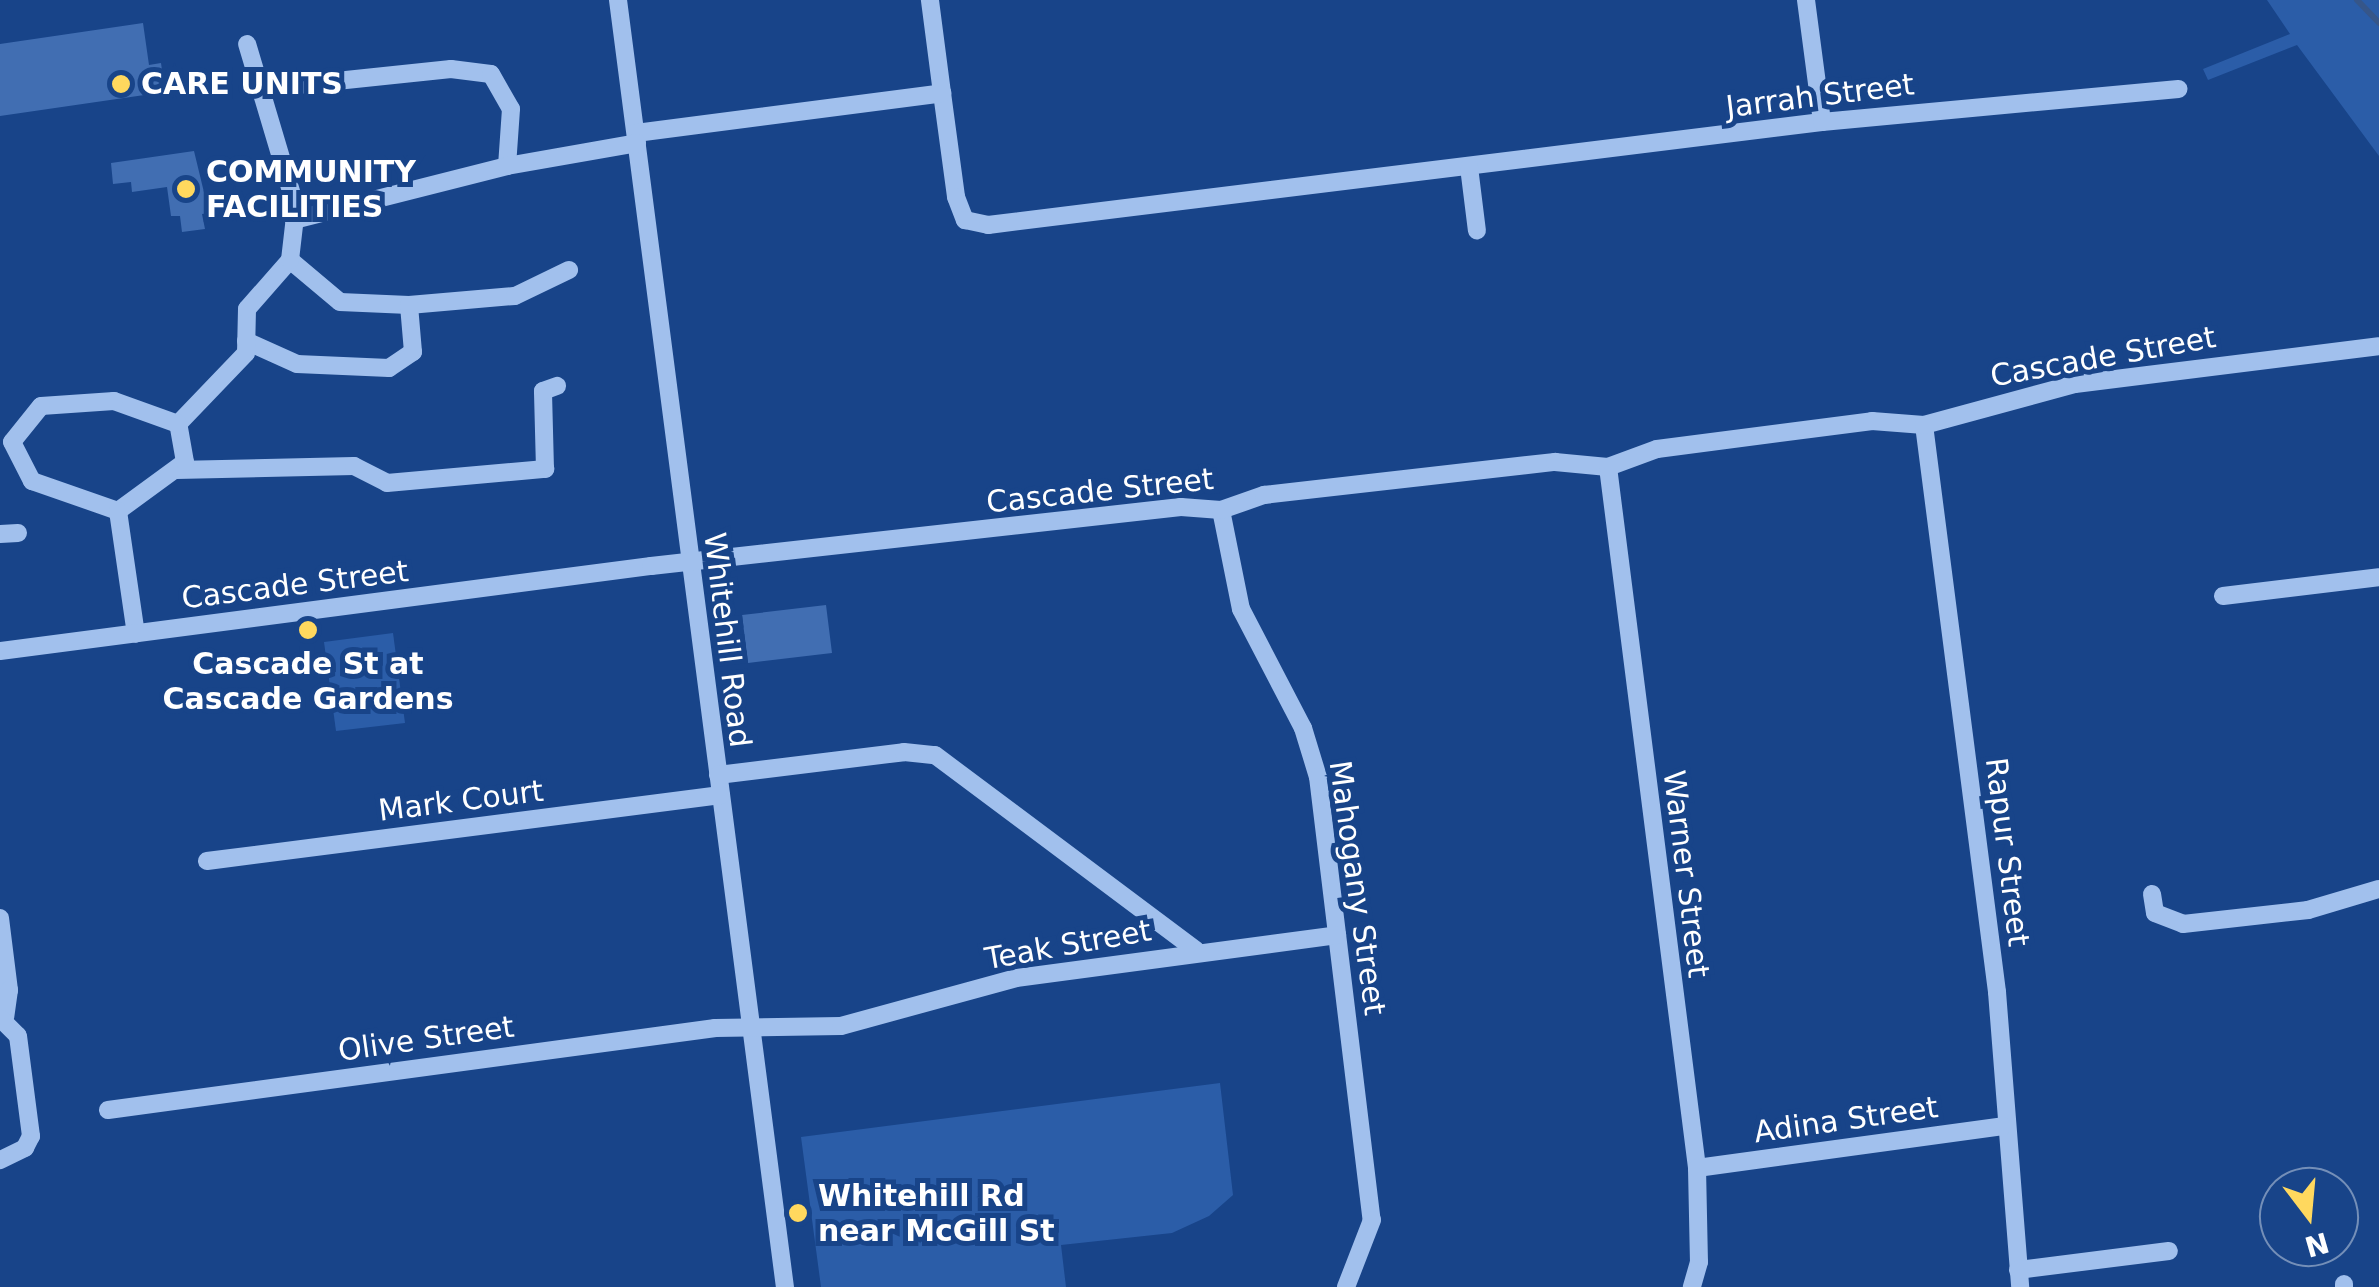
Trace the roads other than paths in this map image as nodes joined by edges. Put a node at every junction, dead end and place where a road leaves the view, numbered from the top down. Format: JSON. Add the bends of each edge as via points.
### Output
{"nodes":[{"id":1,"x":618,"y":0,"type":"edge"},
{"id":2,"x":930,"y":0,"type":"edge"},
{"id":3,"x":1806,"y":0,"type":"edge"},
{"id":4,"x":247,"y":44,"type":"dead end"},
{"id":5,"x":260,"y":89,"type":"junction"},
{"id":6,"x":2178,"y":89,"type":"dead end"},
{"id":7,"x":942,"y":93,"type":"junction"},
{"id":8,"x":1822,"y":122,"type":"junction"},
{"id":9,"x":636,"y":138,"type":"junction"},
{"id":10,"x":507,"y":166,"type":"junction"},
{"id":11,"x":1469,"y":168,"type":"junction"},
{"id":12,"x":294,"y":220,"type":"junction"},
{"id":13,"x":1477,"y":231,"type":"dead end"},
{"id":14,"x":290,"y":260,"type":"junction"},
{"id":15,"x":569,"y":270,"type":"dead end"},
{"id":16,"x":410,"y":304,"type":"junction"},
{"id":17,"x":246,"y":341,"type":"junction"},
{"id":18,"x":2378,"y":347,"type":"edge"},
{"id":19,"x":557,"y":386,"type":"dead end"},
{"id":20,"x":178,"y":424,"type":"junction"},
{"id":21,"x":1924,"y":425,"type":"junction"},
{"id":22,"x":6,"y":440,"type":"edge"},
{"id":23,"x":1608,"y":468,"type":"junction"},
{"id":24,"x":176,"y":470,"type":"junction"},
{"id":25,"x":1221,"y":510,"type":"junction"},
{"id":26,"x":118,"y":511,"type":"junction"},
{"id":27,"x":690,"y":566,"type":"junction"},
{"id":28,"x":2379,"y":577,"type":"edge"},
{"id":29,"x":2223,"y":596,"type":"dead end"},
{"id":30,"x":136,"y":634,"type":"junction"},
{"id":31,"x":0,"y":651,"type":"edge"},
{"id":32,"x":718,"y":775,"type":"junction"},
{"id":33,"x":721,"y":795,"type":"junction"},
{"id":34,"x":207,"y":861,"type":"dead end"},
{"id":35,"x":2379,"y":888,"type":"edge"},
{"id":36,"x":2152,"y":894,"type":"dead end"},
{"id":37,"x":0,"y":918,"type":"edge"},
{"id":38,"x":1337,"y":936,"type":"junction"},
{"id":39,"x":1196,"y":950,"type":"junction"},
{"id":40,"x":3,"y":1017,"type":"edge"},
{"id":41,"x":752,"y":1028,"type":"junction"},
{"id":42,"x":108,"y":1110,"type":"dead end"},
{"id":43,"x":2002,"y":1126,"type":"junction"},
{"id":44,"x":0,"y":1160,"type":"edge"},
{"id":45,"x":1696,"y":1168,"type":"junction"},
{"id":46,"x":2169,"y":1251,"type":"dead end"},
{"id":47,"x":2019,"y":1278,"type":"edge"},
{"id":48,"x":785,"y":1287,"type":"edge"},
{"id":49,"x":1346,"y":1287,"type":"edge"},
{"id":50,"x":1692,"y":1287,"type":"edge"}],
"edges":[{"from":1,"to":9,"type":"street","name":"Whitehill Road"},
{"from":2,"to":7,"type":"street"},
{"from":3,"to":8,"type":"street"},
{"from":4,"to":5,"type":"street"},
{"from":5,"to":10,"type":"street","via":[[452,69],[491,74],[511,109]]},
{"from":5,"to":12,"type":"street"},
{"from":6,"to":8,"type":"street","name":"Jarrah Street"},
{"from":7,"to":9,"type":"street"},
{"from":7,"to":11,"type":"street","name":"Jarrah Street","via":[[956,197],[965,220],[988,225]]},
{"from":8,"to":11,"type":"street","name":"Jarrah Street"},
{"from":9,"to":10,"type":"street"},
{"from":9,"to":27,"type":"street","name":"Whitehill Road"},
{"from":10,"to":12,"type":"street"},
{"from":11,"to":13,"type":"street"},
{"from":12,"to":14,"type":"street"},
{"from":14,"to":16,"type":"street","via":[[340,302]]},
{"from":14,"to":17,"type":"street","via":[[247,309]]},
{"from":15,"to":16,"type":"street","via":[[515,296]]},
{"from":16,"to":17,"type":"street","via":[[413,352],[388,368],[297,364]]},
{"from":17,"to":20,"type":"street","via":[[246,354]]},
{"from":18,"to":21,"type":"street","name":"Cascade Street","via":[[2075,384]]},
{"from":19,"to":24,"type":"street","via":[[544,391],[545,469],[387,483],[354,466]]},
{"from":20,"to":22,"type":"street","via":[[114,401],[40,406]]},
{"from":20,"to":24,"type":"street","via":[[185,462]]},
{"from":21,"to":23,"type":"street","name":"Cascade Street","via":[[1872,421],[1657,449]]},
{"from":21,"to":43,"type":"street","name":"Rapur Street","via":[[1997,992]]},
{"from":22,"to":26,"type":"street","via":[[32,481]]},
{"from":23,"to":25,"type":"street","name":"Cascade Street","via":[[1555,462],[1264,495]]},
{"from":23,"to":45,"type":"street","name":"Warner Street"},
{"from":24,"to":26,"type":"street"},
{"from":25,"to":27,"type":"street","name":"Cascade Street","via":[[1180,507]]},
{"from":25,"to":38,"type":"street","name":"Mahogany Street","via":[[1240,609],[1303,728],[1318,778]]},
{"from":26,"to":30,"type":"street"},
{"from":27,"to":30,"type":"street","name":"Cascade Street"},
{"from":27,"to":32,"type":"street","name":"Whitehill Road"},
{"from":28,"to":29,"type":"street"},
{"from":30,"to":31,"type":"street","name":"Cascade Street"},
{"from":32,"to":33,"type":"street","name":"Whitehill Road"},
{"from":32,"to":39,"type":"street","via":[[904,752],[935,755]]},
{"from":33,"to":34,"type":"street","name":"Mark Court"},
{"from":33,"to":41,"type":"street","name":"Whitehill Road"},
{"from":35,"to":36,"type":"street","via":[[2308,910],[2183,924],[2155,912]]},
{"from":37,"to":40,"type":"street","via":[[9,990]]},
{"from":38,"to":39,"type":"street","name":"Teak Street"},
{"from":38,"to":49,"type":"street","name":"Mahogany Street","via":[[1372,1220]]},
{"from":39,"to":41,"type":"street","name":"Teak Street","via":[[1016,978],[841,1026]]},
{"from":40,"to":44,"type":"street","via":[[18,1036],[31,1136],[25,1148]]},
{"from":41,"to":42,"type":"street","name":"Olive Street"},
{"from":41,"to":48,"type":"street","name":"Whitehill Road"},
{"from":43,"to":45,"type":"street","name":"Adina Street"},
{"from":43,"to":47,"type":"street","name":"Rapur Street"},
{"from":45,"to":50,"type":"street","name":"Warner Street","via":[[1699,1262]]},
{"from":46,"to":47,"type":"street"}]}
